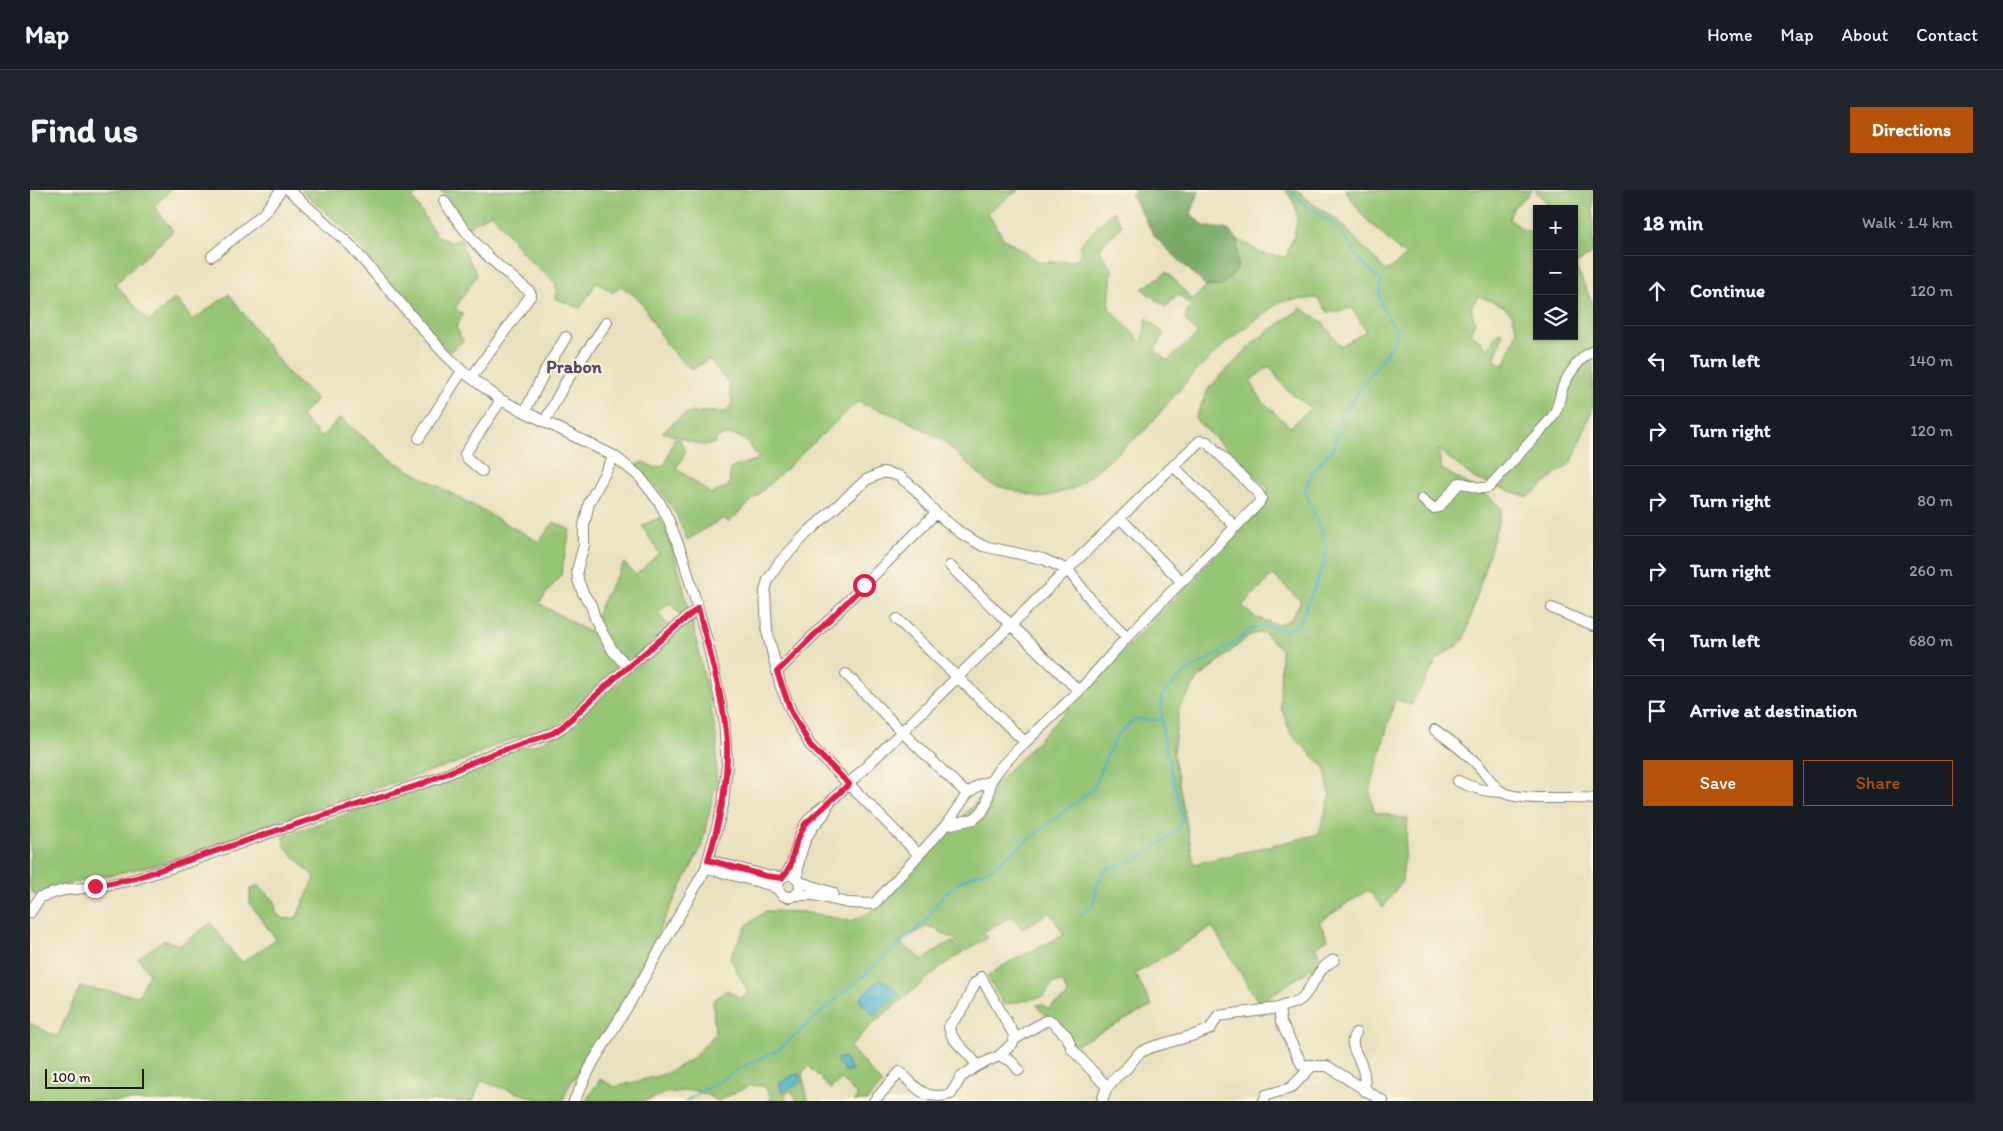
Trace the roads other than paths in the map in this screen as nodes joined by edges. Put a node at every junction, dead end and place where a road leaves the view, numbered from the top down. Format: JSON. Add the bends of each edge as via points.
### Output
{"nodes":[{"id":1,"x":282,"y":190,"type":"edge"},
{"id":2,"x":289,"y":190,"type":"edge"},
{"id":3,"x":444,"y":201,"type":"dead end"},
{"id":4,"x":212,"y":256,"type":"dead end"},
{"id":5,"x":607,"y":322,"type":"dead end"},
{"id":6,"x":566,"y":337,"type":"dead end"},
{"id":7,"x":1593,"y":351,"type":"edge"},
{"id":8,"x":462,"y":371,"type":"junction"},
{"id":9,"x":471,"y":378,"type":"junction"},
{"id":10,"x":501,"y":400,"type":"junction"},
{"id":11,"x":526,"y":411,"type":"junction"},
{"id":12,"x":545,"y":421,"type":"junction"},
{"id":13,"x":419,"y":438,"type":"dead end"},
{"id":14,"x":614,"y":456,"type":"junction"},
{"id":15,"x":1173,"y":466,"type":"junction"},
{"id":16,"x":482,"y":471,"type":"dead end"},
{"id":17,"x":1422,"y":499,"type":"dead end"},
{"id":18,"x":936,"y":513,"type":"junction"},
{"id":19,"x":1120,"y":518,"type":"junction"},
{"id":20,"x":1236,"y":527,"type":"junction"},
{"id":21,"x":950,"y":566,"type":"dead end"},
{"id":22,"x":1068,"y":570,"type":"junction"},
{"id":23,"x":1181,"y":581,"type":"junction"},
{"id":24,"x":698,"y":608,"type":"junction"},
{"id":25,"x":1552,"y":608,"type":"dead end"},
{"id":26,"x":897,"y":619,"type":"dead end"},
{"id":27,"x":1010,"y":626,"type":"junction"},
{"id":28,"x":1593,"y":626,"type":"edge"},
{"id":29,"x":1127,"y":637,"type":"junction"},
{"id":30,"x":628,"y":667,"type":"junction"},
{"id":31,"x":777,"y":672,"type":"junction"},
{"id":32,"x":846,"y":674,"type":"dead end"},
{"id":33,"x":958,"y":677,"type":"junction"},
{"id":34,"x":1079,"y":691,"type":"junction"},
{"id":35,"x":1435,"y":730,"type":"dead end"},
{"id":36,"x":902,"y":732,"type":"junction"},
{"id":37,"x":1025,"y":742,"type":"junction"},
{"id":38,"x":991,"y":781,"type":"junction"},
{"id":39,"x":1458,"y":781,"type":"dead end"},
{"id":40,"x":849,"y":784,"type":"junction"},
{"id":41,"x":1501,"y":792,"type":"junction"},
{"id":42,"x":967,"y":794,"type":"junction"},
{"id":43,"x":1593,"y":799,"type":"edge"},
{"id":44,"x":946,"y":826,"type":"junction"},
{"id":45,"x":800,"y":844,"type":"junction"},
{"id":46,"x":919,"y":855,"type":"junction"},
{"id":47,"x":707,"y":864,"type":"junction"},
{"id":48,"x":784,"y":877,"type":"junction"},
{"id":49,"x":799,"y":881,"type":"junction"},
{"id":50,"x":779,"y":890,"type":"junction"},
{"id":51,"x":797,"y":894,"type":"junction"},
{"id":52,"x":854,"y":902,"type":"junction"},
{"id":53,"x":30,"y":913,"type":"edge"},
{"id":54,"x":1334,"y":960,"type":"dead end"},
{"id":55,"x":1279,"y":1008,"type":"junction"},
{"id":56,"x":1356,"y":1033,"type":"dead end"},
{"id":57,"x":1015,"y":1039,"type":"junction"},
{"id":58,"x":999,"y":1056,"type":"junction"},
{"id":59,"x":1314,"y":1065,"type":"junction"},
{"id":60,"x":977,"y":1066,"type":"junction"},
{"id":61,"x":1019,"y":1070,"type":"dead end"},
{"id":62,"x":1107,"y":1087,"type":"junction"},
{"id":63,"x":1365,"y":1091,"type":"junction"},
{"id":64,"x":574,"y":1101,"type":"edge"},
{"id":65,"x":874,"y":1101,"type":"edge"},
{"id":66,"x":1102,"y":1101,"type":"edge"},
{"id":67,"x":1264,"y":1101,"type":"edge"},
{"id":68,"x":1384,"y":1101,"type":"edge"}],
"edges":[{"from":1,"to":4,"type":"street","via":[[259,218]]},
{"from":2,"to":8,"type":"street","via":[[351,246]]},
{"from":3,"to":9,"type":"street","via":[[485,256],[531,295]]},
{"from":5,"to":12,"type":"street","via":[[565,383]]},
{"from":6,"to":11,"type":"street"},
{"from":7,"to":17,"type":"street","via":[[1568,377],[1556,413],[1488,487],[1459,483],[1439,507],[1433,508]]},
{"from":8,"to":9,"type":"street"},
{"from":8,"to":13,"type":"street"},
{"from":9,"to":10,"type":"street"},
{"from":10,"to":11,"type":"street"},
{"from":10,"to":16,"type":"street","via":[[465,454]]},
{"from":11,"to":12,"type":"street"},
{"from":12,"to":14,"type":"street"},
{"from":14,"to":24,"type":"street","via":[[640,476],[660,503],[684,557]]},
{"from":14,"to":30,"type":"street","via":[[589,503],[577,570],[583,593],[592,605],[603,634]]},
{"from":15,"to":19,"type":"street"},
{"from":15,"to":20,"type":"street"},
{"from":15,"to":20,"type":"street","via":[[1200,440],[1209,444],[1261,498]]},
{"from":18,"to":22,"type":"street","via":[[983,546],[1043,559]]},
{"from":18,"to":31,"type":"street"},
{"from":18,"to":31,"type":"street","via":[[899,476],[884,472],[866,480],[808,532],[779,563],[765,591],[767,631]]},
{"from":19,"to":22,"type":"street"},
{"from":19,"to":23,"type":"street"},
{"from":20,"to":23,"type":"street"},
{"from":21,"to":27,"type":"street"},
{"from":22,"to":27,"type":"street"},
{"from":22,"to":29,"type":"street","via":[[1091,600]]},
{"from":23,"to":29,"type":"street"},
{"from":24,"to":30,"type":"street"},
{"from":24,"to":47,"type":"street","via":[[718,690],[726,742],[726,786]]},
{"from":25,"to":28,"type":"street"},
{"from":26,"to":33,"type":"street"},
{"from":27,"to":33,"type":"street"},
{"from":27,"to":34,"type":"street"},
{"from":29,"to":34,"type":"street"},
{"from":30,"to":53,"type":"street","via":[[553,733],[492,754],[432,780],[179,865],[136,878],[40,897]]},
{"from":31,"to":40,"type":"street","via":[[791,711],[810,745]]},
{"from":32,"to":36,"type":"street"},
{"from":33,"to":36,"type":"street"},
{"from":33,"to":37,"type":"street"},
{"from":34,"to":37,"type":"street"},
{"from":35,"to":41,"type":"street","via":[[1463,750]]},
{"from":36,"to":40,"type":"street"},
{"from":36,"to":42,"type":"street"},
{"from":37,"to":38,"type":"street"},
{"from":38,"to":42,"type":"street"},
{"from":38,"to":44,"type":"street","via":[[987,804],[982,812],[974,819]]},
{"from":39,"to":41,"type":"street","via":[[1471,788]]},
{"from":40,"to":45,"type":"street","via":[[828,805]]},
{"from":40,"to":46,"type":"street"},
{"from":41,"to":43,"type":"street","via":[[1527,797]]},
{"from":42,"to":44,"type":"street"},
{"from":44,"to":46,"type":"street"},
{"from":45,"to":48,"type":"street"},
{"from":45,"to":49,"type":"street"},
{"from":46,"to":52,"type":"street","via":[[874,904]]},
{"from":47,"to":48,"type":"street"},
{"from":47,"to":50,"type":"street"},
{"from":47,"to":64,"type":"street","via":[[685,908],[593,1062]]},
{"from":48,"to":49,"type":"street","via":[[792,875]]},
{"from":48,"to":50,"type":"street","via":[[779,883]]},
{"from":49,"to":51,"type":"street"},
{"from":49,"to":52,"type":"street"},
{"from":50,"to":51,"type":"street","via":[[787,897]]},
{"from":51,"to":52,"type":"street"},
{"from":54,"to":55,"type":"street","via":[[1320,969],[1303,997]]},
{"from":55,"to":59,"type":"street","via":[[1281,1022],[1299,1062],[1305,1066]]},
{"from":55,"to":62,"type":"street","via":[[1218,1016],[1210,1029],[1144,1050]]},
{"from":56,"to":63,"type":"street","via":[[1352,1041],[1363,1067]]},
{"from":57,"to":58,"type":"street"},
{"from":57,"to":60,"type":"street","via":[[982,978],[975,983],[962,1010],[948,1026],[949,1034]]},
{"from":57,"to":62,"type":"street","via":[[1037,1024],[1051,1021]]},
{"from":58,"to":60,"type":"street"},
{"from":58,"to":61,"type":"street","via":[[1010,1060]]},
{"from":59,"to":63,"type":"street","via":[[1326,1066]]},
{"from":59,"to":67,"type":"street","via":[[1291,1088],[1266,1095]]},
{"from":60,"to":65,"type":"street","via":[[961,1077],[951,1094],[932,1099],[900,1072]]},
{"from":62,"to":66,"type":"street"},
{"from":63,"to":68,"type":"street"}]}
